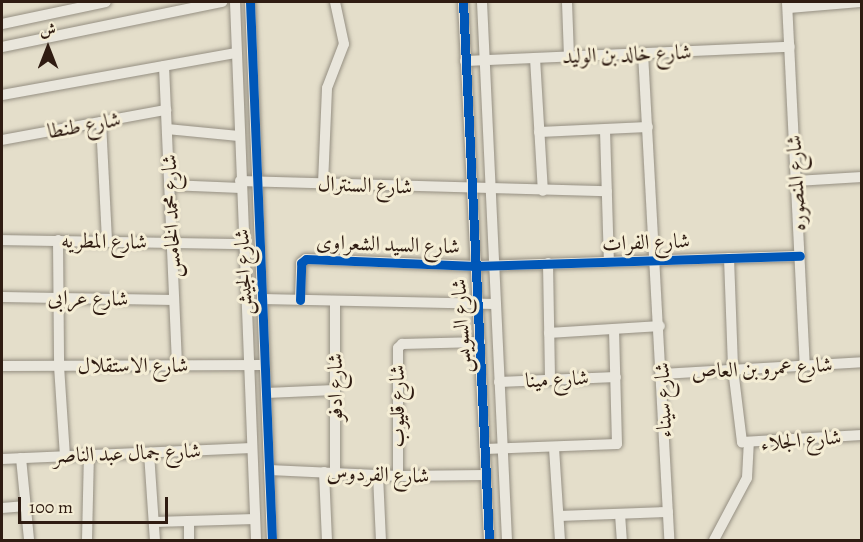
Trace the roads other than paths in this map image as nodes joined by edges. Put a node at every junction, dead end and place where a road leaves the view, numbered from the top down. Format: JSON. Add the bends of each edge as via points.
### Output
{"nodes":[{"id":1,"x":106,"y":2,"type":"edge"},
{"id":2,"x":222,"y":2,"type":"edge"},
{"id":3,"x":235,"y":2,"type":"edge"},
{"id":4,"x":250,"y":2,"type":"edge"},
{"id":5,"x":335,"y":2,"type":"edge"},
{"id":6,"x":463,"y":2,"type":"edge"},
{"id":7,"x":482,"y":2,"type":"edge"},
{"id":8,"x":567,"y":2,"type":"edge"},
{"id":9,"x":861,"y":2,"type":"edge"},
{"id":10,"x":788,"y":5,"type":"edge"},
{"id":11,"x":2,"y":24,"type":"edge"},
{"id":12,"x":2,"y":47,"type":"edge"},
{"id":13,"x":789,"y":47,"type":"junction"},
{"id":14,"x":236,"y":53,"type":"junction"},
{"id":15,"x":643,"y":53,"type":"junction"},
{"id":16,"x":569,"y":56,"type":"junction"},
{"id":17,"x":535,"y":58,"type":"junction"},
{"id":18,"x":484,"y":60,"type":"junction"},
{"id":19,"x":465,"y":61,"type":"junction"},
{"id":20,"x":164,"y":66,"type":"junction"},
{"id":21,"x":2,"y":95,"type":"edge"},
{"id":22,"x":166,"y":110,"type":"junction"},
{"id":23,"x":101,"y":122,"type":"junction"},
{"id":24,"x":648,"y":127,"type":"junction"},
{"id":25,"x":167,"y":129,"type":"junction"},
{"id":26,"x":605,"y":130,"type":"junction"},
{"id":27,"x":539,"y":132,"type":"junction"},
{"id":28,"x":239,"y":136,"type":"junction"},
{"id":29,"x":2,"y":140,"type":"edge"},
{"id":30,"x":861,"y":177,"type":"edge"},
{"id":31,"x":258,"y":182,"type":"junction"},
{"id":32,"x":796,"y":182,"type":"junction"},
{"id":33,"x":323,"y":184,"type":"junction"},
{"id":34,"x":169,"y":185,"type":"junction"},
{"id":35,"x":240,"y":185,"type":"junction"},
{"id":36,"x":472,"y":189,"type":"junction"},
{"id":37,"x":489,"y":189,"type":"junction"},
{"id":38,"x":543,"y":191,"type":"junction"},
{"id":39,"x":607,"y":191,"type":"junction"},
{"id":40,"x":2,"y":240,"type":"edge"},
{"id":41,"x":58,"y":240,"type":"junction"},
{"id":42,"x":107,"y":241,"type":"junction"},
{"id":43,"x":172,"y":242,"type":"junction"},
{"id":44,"x":243,"y":244,"type":"junction"},
{"id":45,"x":800,"y":256,"type":"junction"},
{"id":46,"x":729,"y":258,"type":"junction"},
{"id":47,"x":657,"y":260,"type":"junction"},
{"id":48,"x":609,"y":261,"type":"junction"},
{"id":49,"x":548,"y":263,"type":"junction"},
{"id":50,"x":493,"y":265,"type":"junction"},
{"id":51,"x":476,"y":266,"type":"junction"},
{"id":52,"x":2,"y":297,"type":"edge"},
{"id":53,"x":57,"y":297,"type":"junction"},
{"id":54,"x":262,"y":299,"type":"junction"},
{"id":55,"x":174,"y":300,"type":"junction"},
{"id":56,"x":300,"y":300,"type":"junction"},
{"id":57,"x":335,"y":301,"type":"junction"},
{"id":58,"x":478,"y":303,"type":"junction"},
{"id":59,"x":495,"y":304,"type":"junction"},
{"id":60,"x":660,"y":326,"type":"junction"},
{"id":61,"x":614,"y":329,"type":"junction"},
{"id":62,"x":549,"y":333,"type":"junction"},
{"id":63,"x":480,"y":342,"type":"junction"},
{"id":64,"x":861,"y":362,"type":"edge"},
{"id":65,"x":177,"y":365,"type":"junction"},
{"id":66,"x":248,"y":365,"type":"junction"},
{"id":67,"x":265,"y":365,"type":"junction"},
{"id":68,"x":805,"y":365,"type":"junction"},
{"id":69,"x":2,"y":366,"type":"edge"},
{"id":70,"x":59,"y":366,"type":"junction"},
{"id":71,"x":733,"y":369,"type":"junction"},
{"id":72,"x":662,"y":374,"type":"junction"},
{"id":73,"x":616,"y":377,"type":"junction"},
{"id":74,"x":550,"y":380,"type":"junction"},
{"id":75,"x":499,"y":382,"type":"junction"},
{"id":76,"x":335,"y":390,"type":"junction"},
{"id":77,"x":266,"y":393,"type":"junction"},
{"id":78,"x":861,"y":435,"type":"edge"},
{"id":79,"x":749,"y":444,"type":"junction"},
{"id":80,"x":252,"y":448,"type":"junction"},
{"id":81,"x":554,"y":448,"type":"junction"},
{"id":82,"x":485,"y":449,"type":"junction"},
{"id":83,"x":502,"y":449,"type":"junction"},
{"id":84,"x":149,"y":453,"type":"junction"},
{"id":85,"x":89,"y":455,"type":"junction"},
{"id":86,"x":65,"y":456,"type":"junction"},
{"id":87,"x":21,"y":458,"type":"junction"},
{"id":88,"x":2,"y":459,"type":"edge"},
{"id":89,"x":269,"y":470,"type":"junction"},
{"id":90,"x":330,"y":473,"type":"junction"},
{"id":91,"x":378,"y":475,"type":"junction"},
{"id":92,"x":486,"y":475,"type":"junction"},
{"id":93,"x":398,"y":476,"type":"junction"},
{"id":94,"x":270,"y":485,"type":"junction"},
{"id":95,"x":253,"y":486,"type":"junction"},
{"id":96,"x":26,"y":506,"type":"junction"},
{"id":97,"x":2,"y":508,"type":"edge"},
{"id":98,"x":668,"y":513,"type":"junction"},
{"id":99,"x":620,"y":514,"type":"junction"},
{"id":100,"x":559,"y":516,"type":"junction"},
{"id":101,"x":255,"y":519,"type":"junction"},
{"id":102,"x":189,"y":521,"type":"junction"},
{"id":103,"x":154,"y":522,"type":"junction"},
{"id":104,"x":29,"y":540,"type":"edge"},
{"id":105,"x":87,"y":540,"type":"edge"},
{"id":106,"x":155,"y":540,"type":"edge"},
{"id":107,"x":189,"y":540,"type":"edge"},
{"id":108,"x":256,"y":540,"type":"edge"},
{"id":109,"x":272,"y":540,"type":"edge"},
{"id":110,"x":327,"y":540,"type":"edge"},
{"id":111,"x":381,"y":540,"type":"edge"},
{"id":112,"x":489,"y":540,"type":"edge"},
{"id":113,"x":507,"y":540,"type":"edge"},
{"id":114,"x":560,"y":540,"type":"edge"},
{"id":115,"x":622,"y":540,"type":"edge"},
{"id":116,"x":669,"y":540,"type":"edge"},
{"id":117,"x":714,"y":540,"type":"edge"}],
"edges":[{"from":1,"to":11,"type":"street"},
{"from":2,"to":12,"type":"street"},
{"from":3,"to":14,"type":"street","name":"شارع الجيش"},
{"from":4,"to":31,"type":"street","name":"شارع الجيش"},
{"from":5,"to":33,"type":"street","via":[[344,44],[327,88]]},
{"from":6,"to":19,"type":"street","name":"شارع السويس"},
{"from":7,"to":18,"type":"street","name":"شارع السويس"},
{"from":8,"to":16,"type":"street"},
{"from":9,"to":10,"type":"street"},
{"from":10,"to":13,"type":"street","name":"شارع المنصوره"},
{"from":13,"to":15,"type":"street","name":"شارع خالد بن الوليد"},
{"from":13,"to":32,"type":"street","name":"شارع المنصوره"},
{"from":14,"to":20,"type":"street"},
{"from":14,"to":28,"type":"street","name":"شارع الجيش"},
{"from":15,"to":16,"type":"street","name":"شارع خالد بن الوليد"},
{"from":15,"to":24,"type":"street","name":"شارع سيناء"},
{"from":16,"to":17,"type":"street","name":"شارع خالد بن الوليد"},
{"from":17,"to":18,"type":"street","name":"شارع خالد بن الوليد"},
{"from":17,"to":27,"type":"street"},
{"from":18,"to":19,"type":"street","name":"شارع خالد بن الوليد"},
{"from":18,"to":37,"type":"street","name":"شارع السويس"},
{"from":19,"to":36,"type":"street","name":"شارع السويس"},
{"from":20,"to":21,"type":"street"},
{"from":20,"to":22,"type":"street","name":"شارع محمد الخامس"},
{"from":22,"to":23,"type":"street","name":"شارع طنطا"},
{"from":22,"to":25,"type":"street","name":"شارع محمد الخامس"},
{"from":23,"to":29,"type":"street","name":"شارع طنطا"},
{"from":23,"to":42,"type":"street"},
{"from":24,"to":26,"type":"street"},
{"from":24,"to":47,"type":"street","name":"شارع سيناء"},
{"from":25,"to":28,"type":"street"},
{"from":25,"to":34,"type":"street","name":"شارع محمد الخامس"},
{"from":26,"to":27,"type":"street"},
{"from":26,"to":39,"type":"street"},
{"from":27,"to":38,"type":"street"},
{"from":28,"to":35,"type":"street","name":"شارع الجيش"},
{"from":30,"to":32,"type":"street"},
{"from":31,"to":33,"type":"street","name":"شارع السنترال"},
{"from":31,"to":35,"type":"street","name":"شارع السنترال"},
{"from":31,"to":54,"type":"street","name":"شارع الجيش"},
{"from":32,"to":45,"type":"street","name":"شارع المنصوره"},
{"from":33,"to":36,"type":"street","name":"شارع السنترال"},
{"from":34,"to":35,"type":"street","name":"شارع السنترال"},
{"from":34,"to":43,"type":"street","name":"شارع محمد الخامس"},
{"from":35,"to":44,"type":"street","name":"شارع الجيش"},
{"from":36,"to":37,"type":"street","name":"شارع السنترال"},
{"from":36,"to":51,"type":"street","name":"شارع السويس"},
{"from":37,"to":38,"type":"street","name":"شارع السنترال"},
{"from":37,"to":50,"type":"street","name":"شارع السويس"},
{"from":38,"to":39,"type":"street","name":"شارع السنترال"},
{"from":39,"to":48,"type":"street"},
{"from":40,"to":41,"type":"street","name":"شارع المطريه"},
{"from":41,"to":42,"type":"street","name":"شارع المطريه"},
{"from":41,"to":53,"type":"street"},
{"from":42,"to":43,"type":"street","name":"شارع المطريه"},
{"from":43,"to":44,"type":"street","name":"شارع المطريه"},
{"from":43,"to":55,"type":"street","name":"شارع محمد الخامس"},
{"from":44,"to":66,"type":"street","name":"شارع الجيش"},
{"from":45,"to":46,"type":"street","name":"شارع الفرات"},
{"from":45,"to":68,"type":"street","name":"شارع المنصوره"},
{"from":46,"to":47,"type":"street","name":"شارع الفرات"},
{"from":46,"to":71,"type":"street"},
{"from":47,"to":48,"type":"street","name":"شارع الفرات"},
{"from":47,"to":60,"type":"street","name":"شارع سيناء"},
{"from":48,"to":49,"type":"street","name":"شارع الفرات"},
{"from":49,"to":50,"type":"street","name":"شارع الفرات"},
{"from":49,"to":62,"type":"street"},
{"from":50,"to":51,"type":"street","name":"شارع الفرات"},
{"from":50,"to":59,"type":"street","name":"شارع السويس"},
{"from":51,"to":56,"type":"street","name":"شارع السيد الشعراوى","via":[[304,260]]},
{"from":51,"to":58,"type":"street","name":"شارع السويس"},
{"from":52,"to":53,"type":"street","name":"شارع عرابى"},
{"from":53,"to":55,"type":"street","name":"شارع عرابى"},
{"from":53,"to":70,"type":"street"},
{"from":54,"to":56,"type":"street"},
{"from":54,"to":67,"type":"street","name":"شارع الجيش"},
{"from":55,"to":65,"type":"street","name":"شارع محمد الخامس"},
{"from":56,"to":57,"type":"street"},
{"from":57,"to":58,"type":"street"},
{"from":57,"to":76,"type":"street","name":"شارع ادفو"},
{"from":58,"to":59,"type":"street"},
{"from":58,"to":63,"type":"street","name":"شارع السويس"},
{"from":59,"to":75,"type":"street","name":"شارع السويس"},
{"from":60,"to":61,"type":"street"},
{"from":60,"to":72,"type":"street","name":"شارع سيناء"},
{"from":61,"to":62,"type":"street"},
{"from":61,"to":73,"type":"street"},
{"from":62,"to":74,"type":"street"},
{"from":63,"to":82,"type":"street","name":"شارع السويس"},
{"from":63,"to":93,"type":"street","name":"شارع قليوب","via":[[402,344],[398,348]]},
{"from":64,"to":68,"type":"street","name":"شارع عمرو بن العاص"},
{"from":65,"to":66,"type":"street","name":"شارع الاستقلال"},
{"from":65,"to":70,"type":"street","name":"شارع الاستقلال"},
{"from":66,"to":67,"type":"street","name":"شارع الاستقلال"},
{"from":66,"to":80,"type":"street","name":"شارع الجيش"},
{"from":67,"to":77,"type":"street","name":"شارع الجيش"},
{"from":68,"to":71,"type":"street","name":"شارع عمرو بن العاص"},
{"from":69,"to":70,"type":"street","name":"شارع الاستقلال"},
{"from":70,"to":86,"type":"street"},
{"from":71,"to":72,"type":"street","name":"شارع عمرو بن العاص"},
{"from":71,"to":79,"type":"street","name":"شارع الجلاء","via":[[740,439]]},
{"from":72,"to":98,"type":"street","name":"شارع سيناء"},
{"from":73,"to":74,"type":"street","name":"شارع مينا"},
{"from":73,"to":81,"type":"street","via":[[618,442],[612,447]]},
{"from":74,"to":75,"type":"street","name":"شارع مينا"},
{"from":75,"to":83,"type":"street","name":"شارع السويس"},
{"from":76,"to":77,"type":"street"},
{"from":76,"to":90,"type":"street","name":"شارع ادفو"},
{"from":77,"to":89,"type":"street","name":"شارع الجيش"},
{"from":78,"to":79,"type":"street","name":"شارع الجلاء"},
{"from":79,"to":117,"type":"street","via":[[747,478]]},
{"from":80,"to":84,"type":"street","name":"شارع جمال عبد الناصر"},
{"from":80,"to":95,"type":"street","name":"شارع الجيش"},
{"from":81,"to":83,"type":"street"},
{"from":81,"to":100,"type":"street"},
{"from":82,"to":83,"type":"street"},
{"from":82,"to":92,"type":"street","name":"شارع السويس"},
{"from":83,"to":113,"type":"street","name":"شارع السويس"},
{"from":84,"to":85,"type":"street","name":"شارع جمال عبد الناصر"},
{"from":84,"to":103,"type":"street"},
{"from":85,"to":86,"type":"street","name":"شارع جمال عبد الناصر"},
{"from":85,"to":105,"type":"street"},
{"from":86,"to":87,"type":"street","name":"شارع جمال عبد الناصر"},
{"from":87,"to":88,"type":"street","name":"شارع جمال عبد الناصر"},
{"from":87,"to":96,"type":"street"},
{"from":89,"to":90,"type":"street","name":"شارع الفردوس"},
{"from":89,"to":94,"type":"street","name":"شارع الجيش"},
{"from":90,"to":91,"type":"street","name":"شارع الفردوس"},
{"from":90,"to":110,"type":"street","name":"شارع ادفو"},
{"from":91,"to":93,"type":"street","name":"شارع الفردوس"},
{"from":91,"to":111,"type":"street"},
{"from":92,"to":93,"type":"street","name":"شارع الفردوس"},
{"from":92,"to":112,"type":"street","name":"شارع السويس"},
{"from":94,"to":95,"type":"street"},
{"from":94,"to":109,"type":"street","name":"شارع الجيش"},
{"from":95,"to":101,"type":"street","name":"شارع الجيش"},
{"from":96,"to":97,"type":"street"},
{"from":96,"to":104,"type":"street"},
{"from":98,"to":99,"type":"street"},
{"from":98,"to":116,"type":"street","name":"شارع سيناء"},
{"from":99,"to":100,"type":"street"},
{"from":99,"to":115,"type":"street"},
{"from":100,"to":114,"type":"street"},
{"from":101,"to":102,"type":"street"},
{"from":101,"to":108,"type":"street","name":"شارع الجيش"},
{"from":102,"to":103,"type":"street"},
{"from":102,"to":107,"type":"street"},
{"from":103,"to":106,"type":"street"}]}
